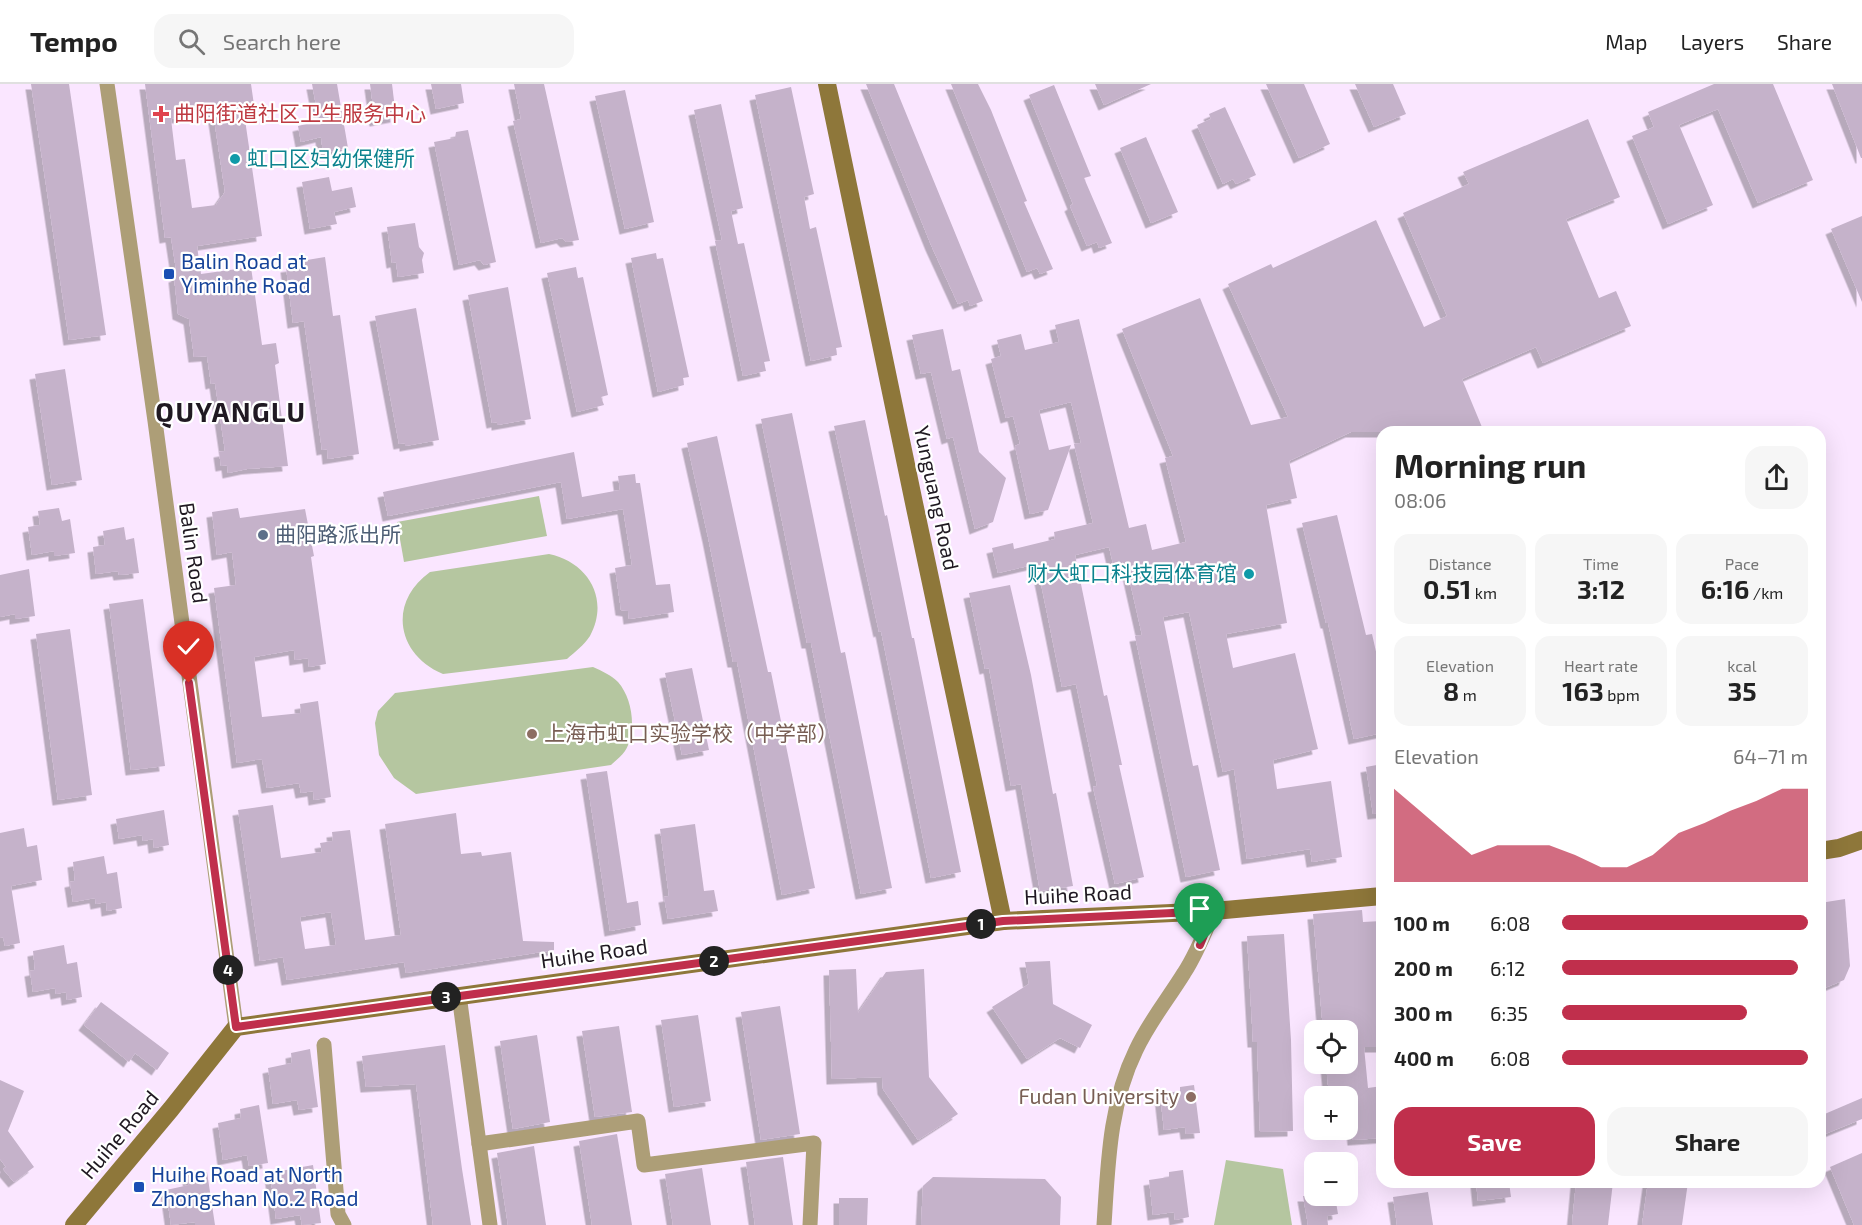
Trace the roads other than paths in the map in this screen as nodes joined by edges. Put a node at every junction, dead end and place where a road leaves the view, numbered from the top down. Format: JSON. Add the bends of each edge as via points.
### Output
{"nodes":[{"id":1,"x":107,"y":84,"type":"edge"},
{"id":2,"x":827,"y":84,"type":"edge"},
{"id":3,"x":1862,"y":840,"type":"edge"},
{"id":4,"x":1826,"y":849,"type":"edge"},
{"id":5,"x":1376,"y":897,"type":"edge"},
{"id":6,"x":1214,"y":911,"type":"junction"},
{"id":7,"x":1003,"y":921,"type":"junction"},
{"id":8,"x":459,"y":996,"type":"junction"},
{"id":9,"x":236,"y":1027,"type":"junction"},
{"id":10,"x":324,"y":1045,"type":"dead end"},
{"id":11,"x":479,"y":1144,"type":"junction"},
{"id":12,"x":74,"y":1225,"type":"edge"},
{"id":13,"x":344,"y":1225,"type":"edge"},
{"id":14,"x":490,"y":1225,"type":"edge"},
{"id":15,"x":810,"y":1225,"type":"edge"},
{"id":16,"x":1104,"y":1225,"type":"edge"}],
"edges":[{"from":1,"to":9,"type":"street","name":"Balin Road"},
{"from":2,"to":7,"type":"street","name":"Yunguang Road"},
{"from":3,"to":4,"type":"street"},
{"from":5,"to":6,"type":"street","name":"Huihe Road"},
{"from":6,"to":7,"type":"street","name":"Huihe Road"},
{"from":6,"to":16,"type":"street","via":[[1195,954],[1135,1052],[1118,1097],[1109,1145]]},
{"from":7,"to":8,"type":"street","name":"Huihe Road"},
{"from":8,"to":9,"type":"street","name":"Huihe Road"},
{"from":8,"to":11,"type":"street"},
{"from":9,"to":12,"type":"street","name":"Huihe Road"},
{"from":10,"to":13,"type":"street","via":[[338,1214]]},
{"from":11,"to":14,"type":"street"},
{"from":11,"to":15,"type":"street","via":[[638,1121],[644,1165],[814,1143]]}]}
